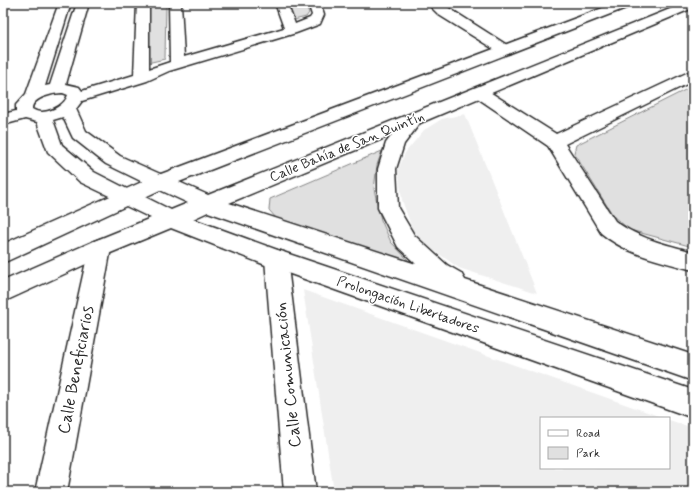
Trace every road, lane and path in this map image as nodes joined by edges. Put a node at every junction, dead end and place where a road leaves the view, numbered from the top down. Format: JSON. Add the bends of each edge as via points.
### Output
{"nodes":[{"id":1,"x":65,"y":3,"type":"edge"},
{"id":2,"x":83,"y":3,"type":"edge"},
{"id":3,"x":143,"y":3,"type":"edge"},
{"id":4,"x":175,"y":3,"type":"edge"},
{"id":5,"x":281,"y":3,"type":"edge"},
{"id":6,"x":314,"y":3,"type":"edge"},
{"id":7,"x":433,"y":3,"type":"edge"},
{"id":8,"x":447,"y":3,"type":"edge"},
{"id":9,"x":628,"y":3,"type":"edge"},
{"id":10,"x":693,"y":4,"type":"edge"},
{"id":11,"x":291,"y":30,"type":"junction"},
{"id":12,"x":512,"y":47,"type":"junction"},
{"id":13,"x":170,"y":66,"type":"junction"},
{"id":14,"x":141,"y":75,"type":"junction"},
{"id":15,"x":693,"y":75,"type":"edge"},
{"id":16,"x":487,"y":88,"type":"junction"},
{"id":17,"x":68,"y":96,"type":"junction"},
{"id":18,"x":32,"y":108,"type":"junction"},
{"id":19,"x":3,"y":112,"type":"edge"},
{"id":20,"x":3,"y":120,"type":"edge"},
{"id":21,"x":414,"y":120,"type":"junction"},
{"id":22,"x":561,"y":140,"type":"junction"},
{"id":23,"x":160,"y":182,"type":"junction"},
{"id":24,"x":126,"y":196,"type":"junction"},
{"id":25,"x":208,"y":204,"type":"junction"},
{"id":26,"x":171,"y":219,"type":"junction"},
{"id":27,"x":100,"y":248,"type":"junction"},
{"id":28,"x":3,"y":254,"type":"edge"},
{"id":29,"x":276,"y":259,"type":"junction"},
{"id":30,"x":693,"y":261,"type":"edge"},
{"id":31,"x":3,"y":292,"type":"edge"},
{"id":32,"x":492,"y":301,"type":"junction"},
{"id":33,"x":486,"y":332,"type":"junction"},
{"id":34,"x":693,"y":368,"type":"edge"},
{"id":35,"x":693,"y":404,"type":"edge"},
{"id":36,"x":51,"y":492,"type":"edge"},
{"id":37,"x":300,"y":492,"type":"edge"}],
"edges":[{"from":1,"to":18,"type":"street"},
{"from":2,"to":17,"type":"street"},
{"from":3,"to":14,"type":"street"},
{"from":4,"to":13,"type":"street"},
{"from":5,"to":11,"type":"street"},
{"from":6,"to":11,"type":"street","via":[[318,14],[315,21]]},
{"from":7,"to":12,"type":"street","via":[[444,12]]},
{"from":8,"to":12,"type":"street"},
{"from":9,"to":12,"type":"street"},
{"from":10,"to":16,"type":"street","name":"Calle Bahía de San Quintín"},
{"from":11,"to":13,"type":"street"},
{"from":12,"to":23,"type":"street"},
{"from":13,"to":14,"type":"street"},
{"from":14,"to":17,"type":"street"},
{"from":15,"to":22,"type":"street"},
{"from":16,"to":21,"type":"street","name":"Calle Bahía de San Quintín"},
{"from":16,"to":22,"type":"street"},
{"from":17,"to":18,"type":"street","via":[[41,92]]},
{"from":17,"to":18,"type":"street","via":[[56,114]]},
{"from":17,"to":23,"type":"street","via":[[79,134],[114,160]]},
{"from":18,"to":19,"type":"street"},
{"from":18,"to":20,"type":"street"},
{"from":18,"to":24,"type":"street","name":"Prolongación Libertadores","via":[[54,148],[87,177]]},
{"from":21,"to":25,"type":"street","name":"Calle Bahía de San Quintín"},
{"from":21,"to":32,"type":"street","via":[[396,142],[387,169],[388,208],[406,241],[439,272]]},
{"from":22,"to":30,"type":"street","via":[[608,227],[615,234],[632,244]]},
{"from":23,"to":24,"type":"street"},
{"from":23,"to":25,"type":"street"},
{"from":24,"to":26,"type":"street","name":"Prolongación Libertadores"},
{"from":24,"to":28,"type":"street"},
{"from":25,"to":26,"type":"street","name":"Calle Bahía de San Quintín"},
{"from":25,"to":32,"type":"street"},
{"from":26,"to":27,"type":"street","name":"Calle Bahía de San Quintín"},
{"from":26,"to":29,"type":"street","name":"Prolongación Libertadores"},
{"from":27,"to":31,"type":"street","name":"Calle Bahía de San Quintín"},
{"from":27,"to":36,"type":"street","name":"Calle Beneficiarios"},
{"from":29,"to":33,"type":"street","name":"Prolongación Libertadores"},
{"from":29,"to":37,"type":"street","name":"Calle Comunicación"},
{"from":32,"to":33,"type":"street"},
{"from":32,"to":34,"type":"street"},
{"from":33,"to":35,"type":"street","name":"Prolongación Libertadores"}]}
